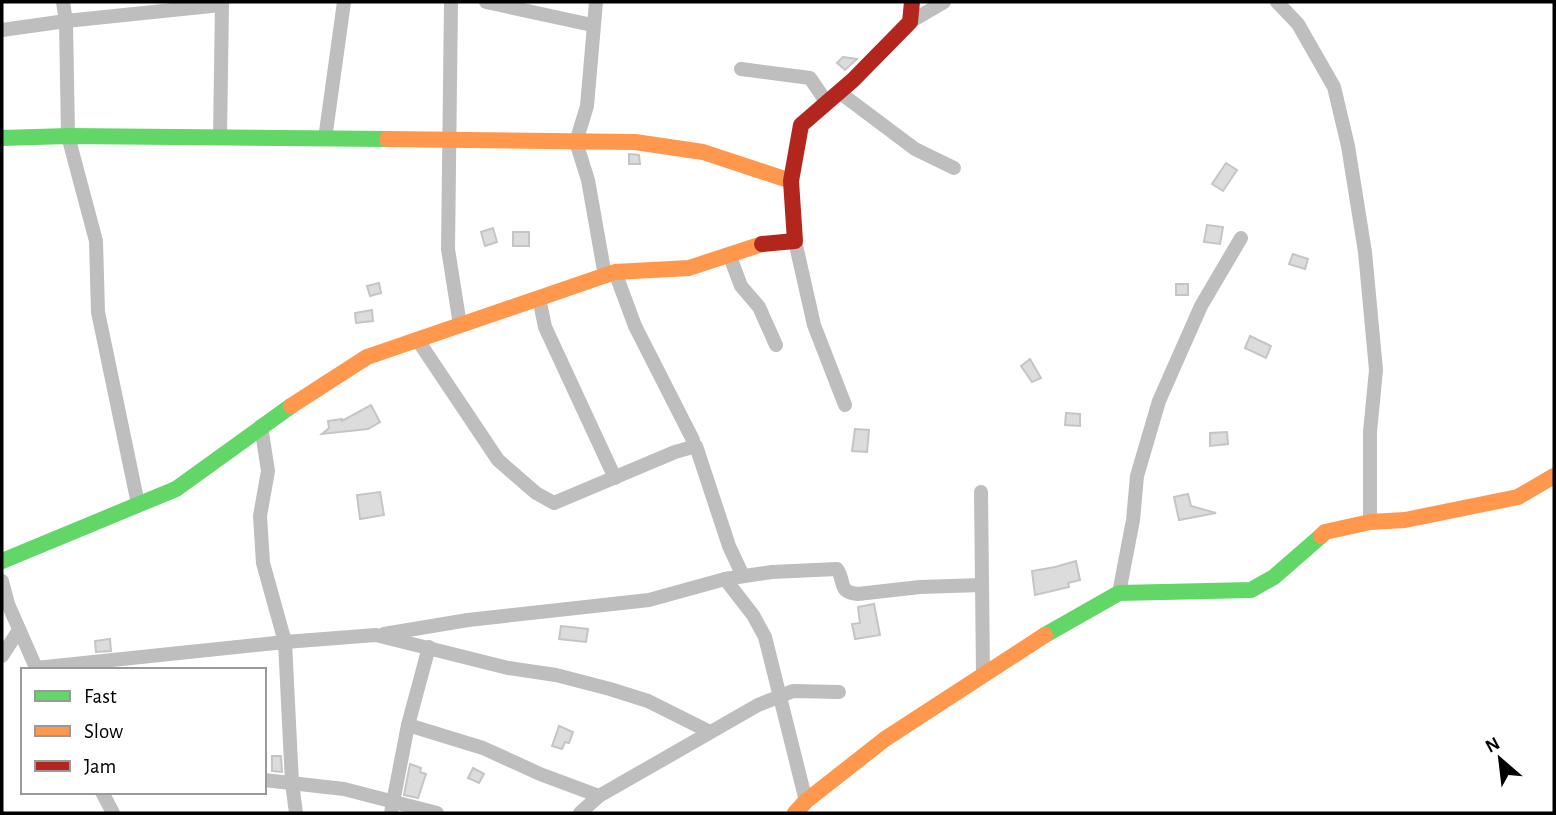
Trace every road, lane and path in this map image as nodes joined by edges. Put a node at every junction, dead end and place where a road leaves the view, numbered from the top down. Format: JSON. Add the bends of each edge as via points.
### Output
{"nodes":[{"id":1,"x":63,"y":2,"type":"edge"},
{"id":2,"x":344,"y":2,"type":"edge"},
{"id":3,"x":450,"y":2,"type":"edge"},
{"id":4,"x":486,"y":2,"type":"edge"},
{"id":5,"x":596,"y":2,"type":"edge"},
{"id":6,"x":912,"y":2,"type":"edge"},
{"id":7,"x":944,"y":2,"type":"edge"},
{"id":8,"x":1277,"y":2,"type":"edge"},
{"id":9,"x":221,"y":3,"type":"edge"},
{"id":10,"x":66,"y":21,"type":"junction"},
{"id":11,"x":911,"y":22,"type":"junction"},
{"id":12,"x":592,"y":25,"type":"junction"},
{"id":13,"x":2,"y":30,"type":"edge"},
{"id":14,"x":741,"y":69,"type":"dead end"},
{"id":15,"x":833,"y":98,"type":"junction"},
{"id":16,"x":68,"y":136,"type":"junction"},
{"id":17,"x":2,"y":138,"type":"edge"},
{"id":18,"x":220,"y":138,"type":"junction"},
{"id":19,"x":326,"y":139,"type":"junction"},
{"id":20,"x":450,"y":141,"type":"junction"},
{"id":21,"x":576,"y":142,"type":"junction"},
{"id":22,"x":954,"y":169,"type":"dead end"},
{"id":23,"x":792,"y":180,"type":"junction"},
{"id":24,"x":1241,"y":238,"type":"dead end"},
{"id":25,"x":795,"y":241,"type":"junction"},
{"id":26,"x":729,"y":254,"type":"junction"},
{"id":27,"x":610,"y":274,"type":"junction"},
{"id":28,"x":539,"y":298,"type":"junction"},
{"id":29,"x":460,"y":325,"type":"junction"},
{"id":30,"x":417,"y":339,"type":"junction"},
{"id":31,"x":776,"y":345,"type":"dead end"},
{"id":32,"x":845,"y":405,"type":"dead end"},
{"id":33,"x":261,"y":426,"type":"junction"},
{"id":34,"x":693,"y":440,"type":"dead end"},
{"id":35,"x":1554,"y":476,"type":"edge"},
{"id":36,"x":615,"y":478,"type":"junction"},
{"id":37,"x":981,"y":492,"type":"dead end"},
{"id":38,"x":138,"y":504,"type":"junction"},
{"id":39,"x":1370,"y":522,"type":"junction"},
{"id":40,"x":2,"y":561,"type":"edge"},
{"id":41,"x":743,"y":576,"type":"junction"},
{"id":42,"x":725,"y":579,"type":"junction"},
{"id":43,"x":2,"y":581,"type":"edge"},
{"id":44,"x":982,"y":585,"type":"junction"},
{"id":45,"x":1119,"y":593,"type":"junction"},
{"id":46,"x":19,"y":629,"type":"junction"},
{"id":47,"x":376,"y":635,"type":"junction"},
{"id":48,"x":285,"y":642,"type":"junction"},
{"id":49,"x":429,"y":648,"type":"junction"},
{"id":50,"x":2,"y":656,"type":"edge"},
{"id":51,"x":36,"y":668,"type":"edge"},
{"id":52,"x":45,"y":668,"type":"edge"},
{"id":53,"x":983,"y":674,"type":"junction"},
{"id":54,"x":839,"y":692,"type":"dead end"},
{"id":55,"x":780,"y":696,"type":"junction"},
{"id":56,"x":408,"y":725,"type":"junction"},
{"id":57,"x":710,"y":732,"type":"junction"},
{"id":58,"x":266,"y":780,"type":"edge"},
{"id":59,"x":292,"y":783,"type":"junction"},
{"id":60,"x":103,"y":794,"type":"edge"},
{"id":61,"x":599,"y":796,"type":"junction"},
{"id":62,"x":392,"y":807,"type":"edge"},
{"id":63,"x":800,"y":807,"type":"edge"},
{"id":64,"x":113,"y":813,"type":"edge"},
{"id":65,"x":296,"y":813,"type":"edge"},
{"id":66,"x":438,"y":813,"type":"edge"},
{"id":67,"x":580,"y":813,"type":"edge"}],
"edges":[{"from":1,"to":10,"type":"street"},
{"from":2,"to":19,"type":"street"},
{"from":3,"to":20,"type":"street"},
{"from":4,"to":12,"type":"street"},
{"from":5,"to":12,"type":"street"},
{"from":6,"to":11,"type":"street"},
{"from":7,"to":11,"type":"street"},
{"from":8,"to":39,"type":"street","via":[[1298,24],[1334,87],[1348,146],[1365,252],[1376,370],[1370,432]]},
{"from":9,"to":10,"type":"street"},
{"from":9,"to":18,"type":"street"},
{"from":10,"to":13,"type":"street"},
{"from":10,"to":16,"type":"street"},
{"from":11,"to":15,"type":"street"},
{"from":12,"to":21,"type":"street","via":[[587,106]]},
{"from":14,"to":15,"type":"street","via":[[810,78]]},
{"from":15,"to":22,"type":"street"},
{"from":15,"to":23,"type":"street","via":[[801,125]]},
{"from":16,"to":17,"type":"street"},
{"from":16,"to":18,"type":"street"},
{"from":16,"to":38,"type":"street","via":[[96,241],[98,312]]},
{"from":18,"to":19,"type":"street"},
{"from":19,"to":20,"type":"street"},
{"from":20,"to":21,"type":"street"},
{"from":20,"to":29,"type":"street","via":[[448,249]]},
{"from":21,"to":23,"type":"street","via":[[635,142],[703,152]]},
{"from":21,"to":27,"type":"street"},
{"from":23,"to":25,"type":"street"},
{"from":24,"to":45,"type":"street","via":[[1201,306],[1159,401],[1137,476]]},
{"from":25,"to":26,"type":"street","via":[[758,244]]},
{"from":25,"to":32,"type":"street","via":[[814,325]]},
{"from":26,"to":27,"type":"street","via":[[689,268]]},
{"from":26,"to":31,"type":"street","via":[[741,286],[759,307]]},
{"from":27,"to":28,"type":"street"},
{"from":27,"to":34,"type":"street"},
{"from":28,"to":29,"type":"street"},
{"from":28,"to":36,"type":"street","via":[[545,327]]},
{"from":29,"to":30,"type":"street"},
{"from":30,"to":33,"type":"street","via":[[367,356]]},
{"from":30,"to":36,"type":"street","via":[[498,460],[536,493],[554,503]]},
{"from":33,"to":38,"type":"street","via":[[176,489]]},
{"from":33,"to":48,"type":"street","via":[[268,471],[260,516],[263,563]]},
{"from":35,"to":39,"type":"street","via":[[1518,497],[1405,520]]},
{"from":36,"to":41,"type":"street","via":[[696,446]]},
{"from":37,"to":44,"type":"street"},
{"from":38,"to":40,"type":"street"},
{"from":39,"to":45,"type":"street","via":[[1325,532],[1274,578],[1251,590]]},
{"from":41,"to":42,"type":"street"},
{"from":41,"to":44,"type":"street","via":[[837,569],[844,589],[858,594]]},
{"from":42,"to":47,"type":"street","via":[[649,600]]},
{"from":42,"to":55,"type":"street","via":[[765,638]]},
{"from":43,"to":46,"type":"street"},
{"from":44,"to":53,"type":"street"},
{"from":45,"to":53,"type":"street","via":[[1028,643]]},
{"from":46,"to":50,"type":"street"},
{"from":46,"to":51,"type":"street"},
{"from":47,"to":48,"type":"street"},
{"from":47,"to":49,"type":"street"},
{"from":48,"to":52,"type":"street"},
{"from":48,"to":59,"type":"street"},
{"from":49,"to":56,"type":"street"},
{"from":49,"to":57,"type":"street","via":[[610,689],[648,701]]},
{"from":53,"to":63,"type":"street","via":[[886,740]]},
{"from":54,"to":55,"type":"street","via":[[793,691]]},
{"from":55,"to":57,"type":"street"},
{"from":55,"to":63,"type":"street"},
{"from":56,"to":61,"type":"street","via":[[483,748]]},
{"from":56,"to":62,"type":"street"},
{"from":57,"to":61,"type":"street"},
{"from":58,"to":59,"type":"street"},
{"from":59,"to":62,"type":"street","via":[[344,789]]},
{"from":59,"to":65,"type":"street"},
{"from":60,"to":64,"type":"street"},
{"from":61,"to":67,"type":"street"},
{"from":62,"to":66,"type":"street"}]}
